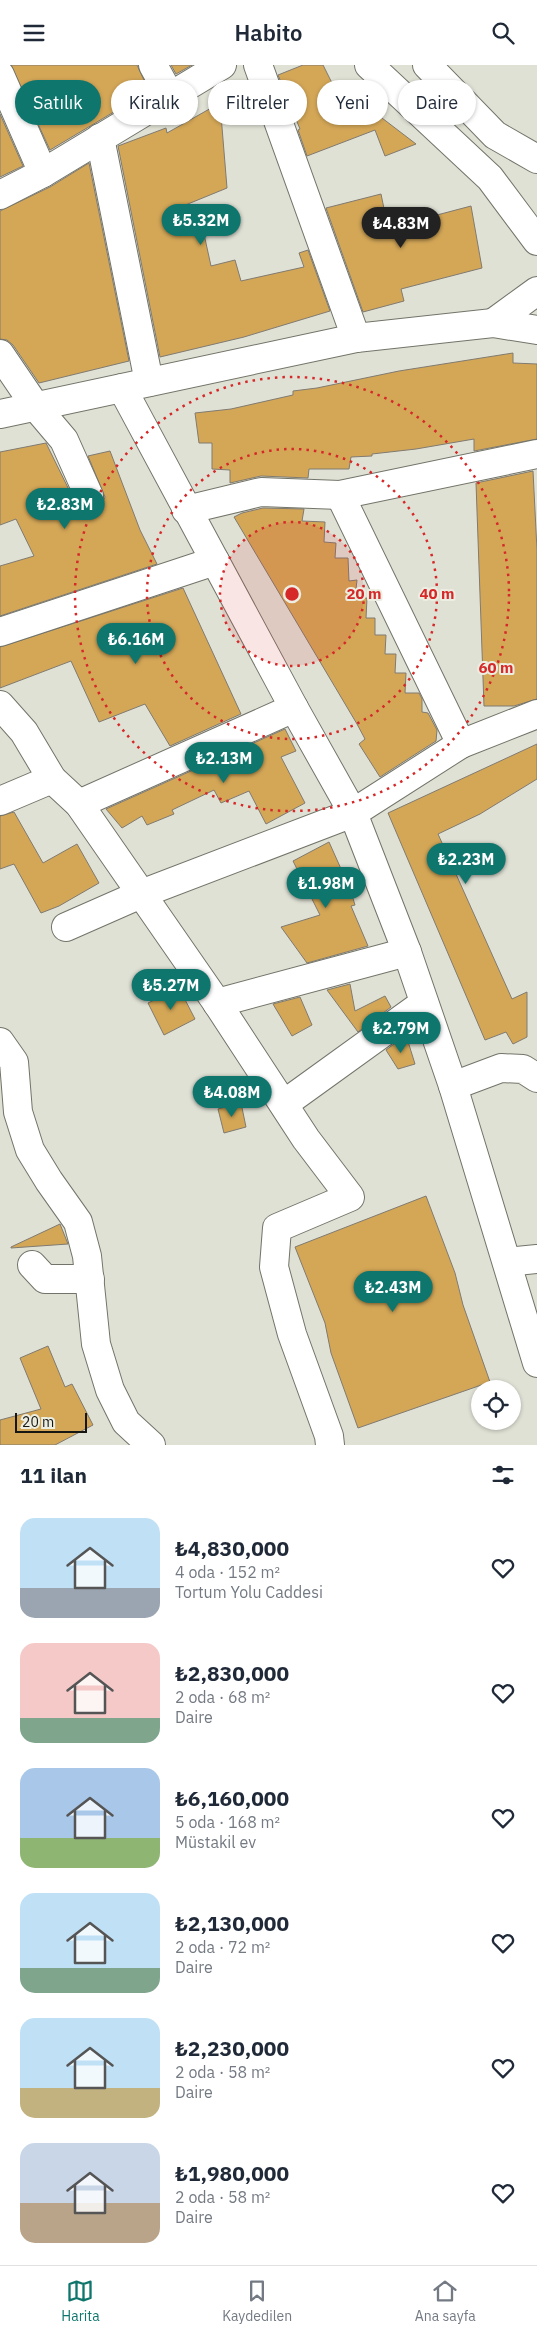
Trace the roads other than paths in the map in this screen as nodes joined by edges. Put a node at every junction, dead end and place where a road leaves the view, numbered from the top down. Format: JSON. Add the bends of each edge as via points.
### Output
{"nodes":[{"id":1,"x":153,"y":65,"type":"edge"},
{"id":2,"x":222,"y":65,"type":"edge"},
{"id":3,"x":258,"y":65,"type":"edge"},
{"id":4,"x":369,"y":65,"type":"edge"},
{"id":5,"x":427,"y":65,"type":"edge"},
{"id":6,"x":0,"y":75,"type":"edge"},
{"id":7,"x":162,"y":80,"type":"edge"},
{"id":8,"x":196,"y":80,"type":"edge"},
{"id":9,"x":122,"y":125,"type":"edge"},
{"id":10,"x":100,"y":139,"type":"junction"},
{"id":11,"x":537,"y":159,"type":"edge"},
{"id":12,"x":43,"y":173,"type":"junction"},
{"id":13,"x":0,"y":195,"type":"edge"},
{"id":14,"x":537,"y":241,"type":"edge"},
{"id":15,"x":537,"y":291,"type":"edge"},
{"id":16,"x":493,"y":323,"type":"junction"},
{"id":17,"x":537,"y":330,"type":"edge"},
{"id":18,"x":356,"y":337,"type":"junction"},
{"id":19,"x":0,"y":354,"type":"edge"},
{"id":20,"x":149,"y":383,"type":"junction"},
{"id":21,"x":122,"y":389,"type":"junction"},
{"id":22,"x":36,"y":407,"type":"junction"},
{"id":23,"x":0,"y":414,"type":"edge"},
{"id":24,"x":537,"y":454,"type":"edge"},
{"id":25,"x":340,"y":495,"type":"junction"},
{"id":26,"x":89,"y":496,"type":"dead end"},
{"id":27,"x":186,"y":510,"type":"junction"},
{"id":28,"x":216,"y":561,"type":"junction"},
{"id":29,"x":0,"y":632,"type":"edge"},
{"id":30,"x":0,"y":705,"type":"edge"},
{"id":31,"x":294,"y":708,"type":"junction"},
{"id":32,"x":537,"y":714,"type":"edge"},
{"id":33,"x":461,"y":745,"type":"junction"},
{"id":34,"x":52,"y":779,"type":"junction"},
{"id":35,"x":0,"y":801,"type":"edge"},
{"id":36,"x":79,"y":804,"type":"junction"},
{"id":37,"x":353,"y":813,"type":"junction"},
{"id":38,"x":141,"y":894,"type":"junction"},
{"id":39,"x":66,"y":927,"type":"dead end"},
{"id":40,"x":407,"y":952,"type":"junction"},
{"id":41,"x":217,"y":1003,"type":"junction"},
{"id":42,"x":424,"y":1003,"type":"junction"},
{"id":43,"x":0,"y":1042,"type":"edge"},
{"id":44,"x":537,"y":1078,"type":"edge"},
{"id":45,"x":454,"y":1086,"type":"junction"},
{"id":46,"x":284,"y":1104,"type":"junction"},
{"id":47,"x":537,"y":1259,"type":"edge"},
{"id":48,"x":507,"y":1262,"type":"junction"},
{"id":49,"x":32,"y":1265,"type":"dead end"},
{"id":50,"x":90,"y":1279,"type":"junction"},
{"id":51,"x":537,"y":1363,"type":"edge"},
{"id":52,"x":150,"y":1445,"type":"edge"},
{"id":53,"x":330,"y":1445,"type":"edge"}],
"edges":[{"from":1,"to":7,"type":"main road"},
{"from":2,"to":8,"type":"main road"},
{"from":3,"to":18,"type":"main road"},
{"from":4,"to":14,"type":"main road","via":[[490,178]]},
{"from":5,"to":11,"type":"main road","via":[[496,135]]},
{"from":6,"to":12,"type":"main road"},
{"from":9,"to":10,"type":"main road"},
{"from":10,"to":12,"type":"main road"},
{"from":10,"to":20,"type":"main road"},
{"from":12,"to":13,"type":"main road"},
{"from":15,"to":16,"type":"main road"},
{"from":16,"to":17,"type":"main road"},
{"from":16,"to":18,"type":"main road"},
{"from":18,"to":20,"type":"main road"},
{"from":19,"to":22,"type":"main road"},
{"from":20,"to":21,"type":"main road"},
{"from":21,"to":22,"type":"main road"},
{"from":21,"to":27,"type":"main road"},
{"from":22,"to":23,"type":"main road"},
{"from":22,"to":26,"type":"main road","via":[[64,440]]},
{"from":24,"to":25,"type":"main road"},
{"from":25,"to":27,"type":"main road","via":[[261,492]]},
{"from":25,"to":33,"type":"main road"},
{"from":27,"to":28,"type":"main road"},
{"from":28,"to":29,"type":"main road"},
{"from":28,"to":31,"type":"main road"},
{"from":30,"to":34,"type":"main road","via":[[24,732]]},
{"from":31,"to":36,"type":"main road"},
{"from":31,"to":37,"type":"main road"},
{"from":32,"to":33,"type":"main road"},
{"from":33,"to":37,"type":"main road"},
{"from":34,"to":35,"type":"main road"},
{"from":34,"to":36,"type":"main road"},
{"from":36,"to":38,"type":"main road"},
{"from":37,"to":38,"type":"main road"},
{"from":37,"to":40,"type":"main road"},
{"from":38,"to":39,"type":"main road"},
{"from":38,"to":41,"type":"main road"},
{"from":40,"to":41,"type":"main road"},
{"from":40,"to":42,"type":"main road"},
{"from":41,"to":46,"type":"main road"},
{"from":42,"to":45,"type":"main road"},
{"from":42,"to":46,"type":"main road"},
{"from":43,"to":50,"type":"main road","via":[[14,1062],[18,1112],[30,1150],[78,1222]]},
{"from":44,"to":45,"type":"main road","via":[[523,1069],[501,1068]]},
{"from":45,"to":48,"type":"main road"},
{"from":46,"to":53,"type":"main road","via":[[350,1197],[277,1229],[274,1267],[292,1334]]},
{"from":47,"to":48,"type":"main road"},
{"from":48,"to":51,"type":"main road"},
{"from":49,"to":50,"type":"main road","via":[[45,1279]]},
{"from":50,"to":52,"type":"main road","via":[[96,1344],[110,1390],[126,1422]]}]}
